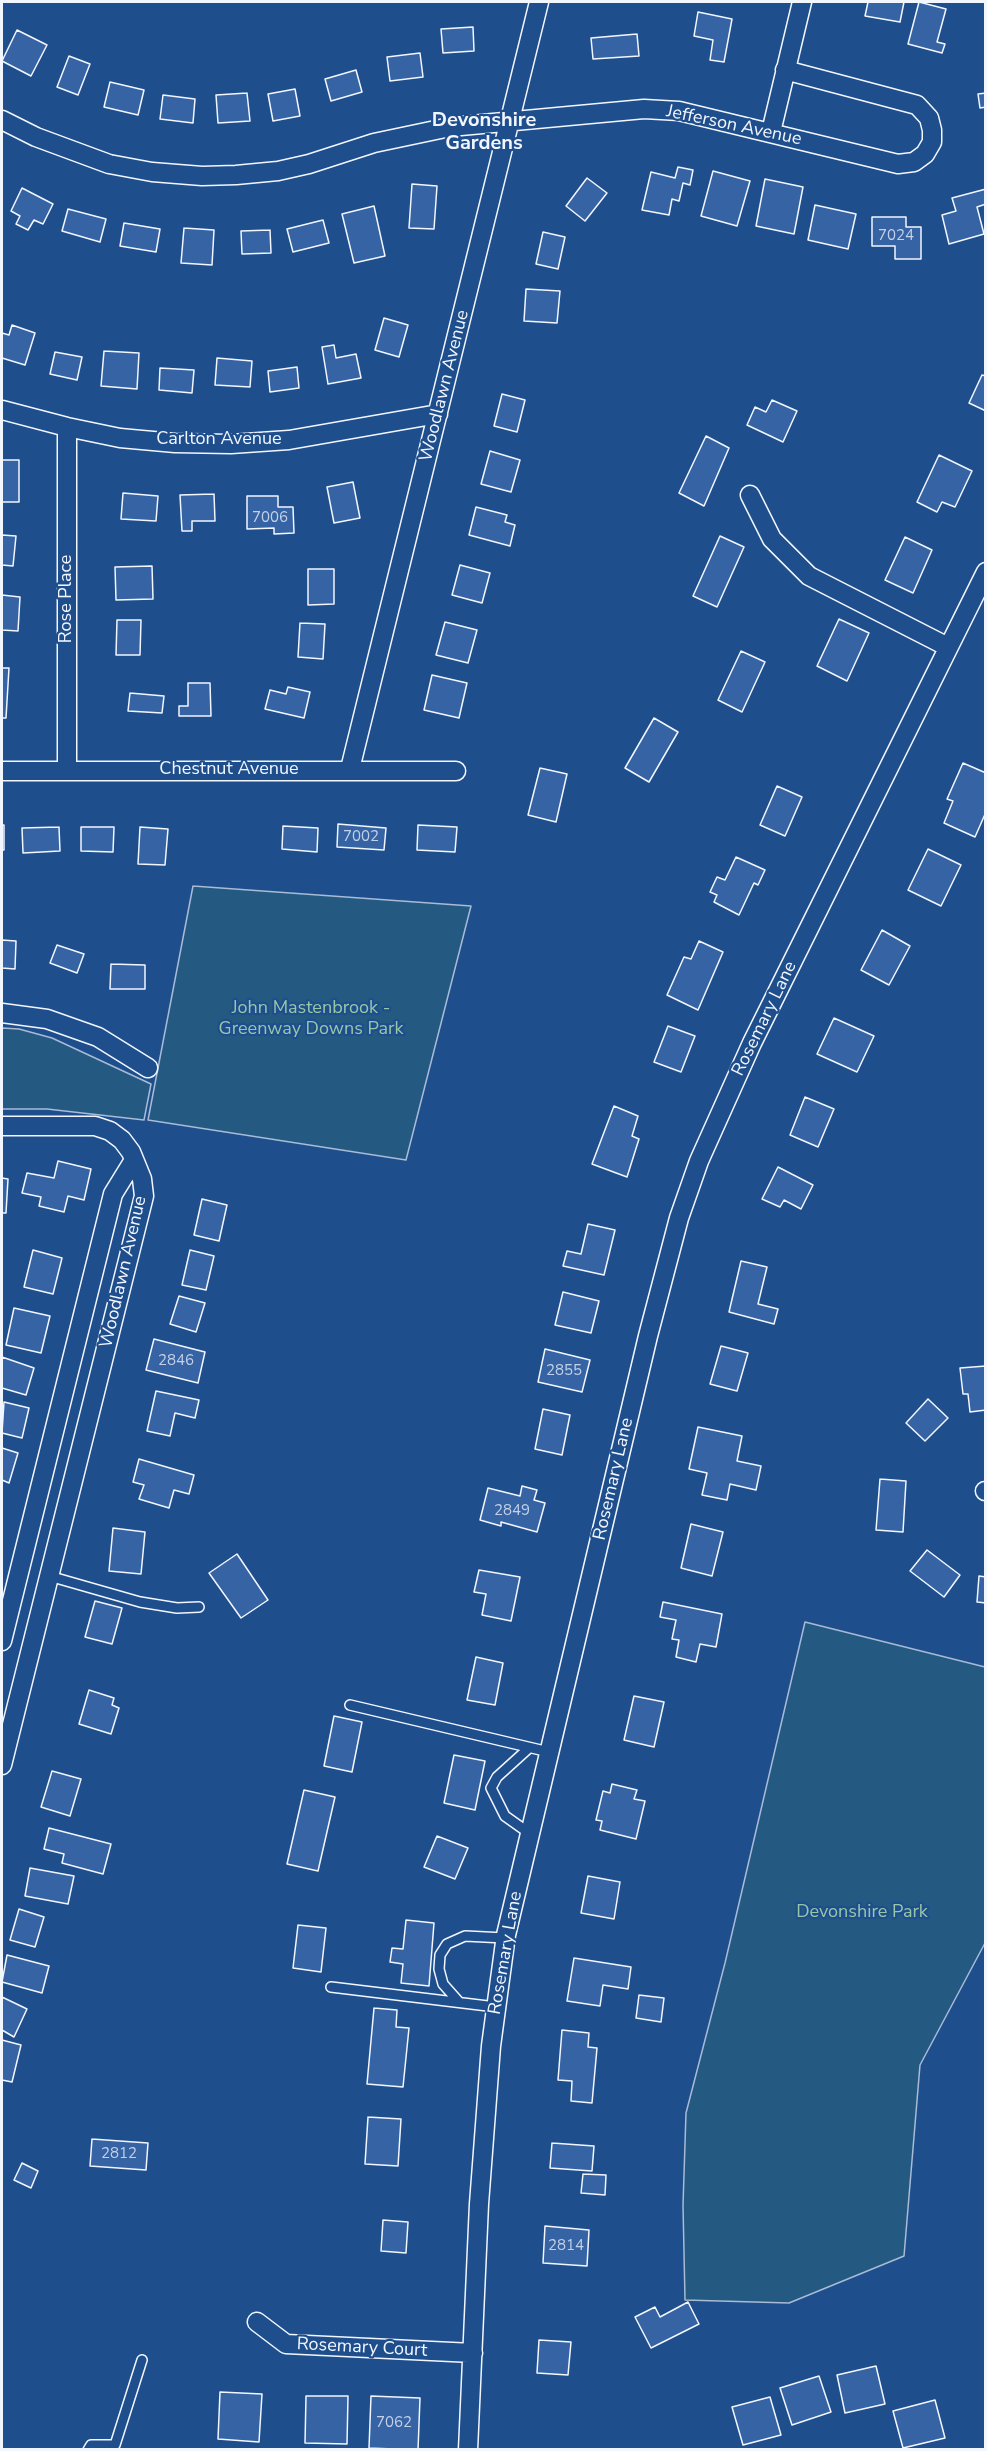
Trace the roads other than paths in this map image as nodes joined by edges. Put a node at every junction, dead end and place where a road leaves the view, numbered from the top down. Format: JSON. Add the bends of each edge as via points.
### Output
{"nodes":[{"id":1,"x":539,"y":2,"type":"edge"},
{"id":2,"x":802,"y":2,"type":"edge"},
{"id":3,"x":785,"y":70,"type":"junction"},
{"id":4,"x":2,"y":120,"type":"edge"},
{"id":5,"x":511,"y":121,"type":"junction"},
{"id":6,"x":771,"y":132,"type":"junction"},
{"id":7,"x":2,"y":410,"type":"edge"},
{"id":8,"x":438,"y":414,"type":"junction"},
{"id":9,"x":67,"y":428,"type":"junction"},
{"id":10,"x":750,"y":495,"type":"dead end"},
{"id":11,"x":986,"y":572,"type":"edge"},
{"id":12,"x":948,"y":647,"type":"junction"},
{"id":13,"x":67,"y":770,"type":"junction"},
{"id":14,"x":350,"y":770,"type":"junction"},
{"id":15,"x":2,"y":771,"type":"edge"},
{"id":16,"x":456,"y":771,"type":"dead end"},
{"id":17,"x":2,"y":1013,"type":"edge"},
{"id":18,"x":148,"y":1068,"type":"dead end"},
{"id":19,"x":2,"y":1126,"type":"edge"},
{"id":20,"x":134,"y":1160,"type":"junction"},
{"id":21,"x":49,"y":1576,"type":"junction"},
{"id":22,"x":199,"y":1607,"type":"dead end"},
{"id":23,"x":2,"y":1641,"type":"edge"},
{"id":24,"x":31,"y":1648,"type":"junction"},
{"id":25,"x":350,"y":1705,"type":"dead end"},
{"id":26,"x":529,"y":1748,"type":"junction"},
{"id":27,"x":549,"y":1752,"type":"junction"},
{"id":28,"x":2,"y":1765,"type":"edge"},
{"id":29,"x":529,"y":1833,"type":"junction"},
{"id":30,"x":505,"y":1938,"type":"junction"},
{"id":31,"x":331,"y":1987,"type":"dead end"},
{"id":32,"x":459,"y":2002,"type":"junction"},
{"id":33,"x":496,"y":2007,"type":"junction"},
{"id":34,"x":258,"y":2322,"type":"dead end"},
{"id":35,"x":473,"y":2353,"type":"junction"},
{"id":36,"x":142,"y":2360,"type":"dead end"},
{"id":37,"x":88,"y":2450,"type":"edge"},
{"id":38,"x":468,"y":2450,"type":"edge"}],
"edges":[{"from":1,"to":5,"type":"street","name":"Woodlawn Avenue"},
{"from":2,"to":3,"type":"street"},
{"from":3,"to":6,"type":"street"},
{"from":3,"to":6,"type":"street","name":"Jefferson Avenue","via":[[917,105],[929,118],[932,142],[914,162],[898,164]]},
{"from":4,"to":5,"type":"street","name":"Jefferson Avenue","via":[[109,164],[202,176],[278,171],[374,143],[450,127]]},
{"from":5,"to":6,"type":"street","name":"Jefferson Avenue","via":[[644,109],[680,111]]},
{"from":5,"to":8,"type":"street","name":"Woodlawn Avenue"},
{"from":7,"to":9,"type":"street","name":"Carlton Avenue"},
{"from":8,"to":9,"type":"street","name":"Carlton Avenue","via":[[289,440],[231,444],[120,438]]},
{"from":8,"to":14,"type":"street","name":"Woodlawn Avenue"},
{"from":9,"to":13,"type":"street","name":"Rose Place"},
{"from":10,"to":12,"type":"street","via":[[772,539],[809,576]]},
{"from":11,"to":12,"type":"street","name":"Rosemary Lane"},
{"from":12,"to":27,"type":"street","name":"Rosemary Lane","via":[[752,1043],[699,1161],[650,1326]]},
{"from":13,"to":14,"type":"street","name":"Chestnut Avenue"},
{"from":13,"to":15,"type":"street","name":"Chestnut Avenue"},
{"from":14,"to":16,"type":"street","name":"Chestnut Avenue"},
{"from":17,"to":18,"type":"street","via":[[47,1019],[98,1037]]},
{"from":19,"to":20,"type":"street","via":[[95,1126],[122,1140]]},
{"from":20,"to":21,"type":"street","name":"Woodlawn Avenue","via":[[144,1196]]},
{"from":20,"to":23,"type":"street","name":"Woodlawn Avenue","via":[[113,1194]]},
{"from":21,"to":22,"type":"lane","via":[[140,1602]]},
{"from":21,"to":24,"type":"street","name":"Woodlawn Avenue"},
{"from":23,"to":24,"type":"street"},
{"from":24,"to":28,"type":"street","name":"Woodlawn Avenue"},
{"from":25,"to":26,"type":"lane"},
{"from":26,"to":27,"type":"lane"},
{"from":26,"to":29,"type":"lane","via":[[497,1777],[491,1788],[505,1816]]},
{"from":27,"to":29,"type":"street","name":"Rosemary Lane"},
{"from":29,"to":30,"type":"street","name":"Rosemary Lane"},
{"from":30,"to":32,"type":"lane","via":[[465,1936],[447,1944],[440,1954],[439,1969],[443,1984]]},
{"from":30,"to":33,"type":"street","name":"Rosemary Lane"},
{"from":31,"to":32,"type":"lane"},
{"from":32,"to":33,"type":"lane"},
{"from":33,"to":35,"type":"street","name":"Rosemary Lane","via":[[479,2204]]},
{"from":34,"to":35,"type":"street","name":"Rosemary Court","via":[[286,2344]]},
{"from":35,"to":38,"type":"street","name":"Rosemary Lane"},
{"from":36,"to":37,"type":"lane","via":[[115,2445],[92,2445]]}]}
